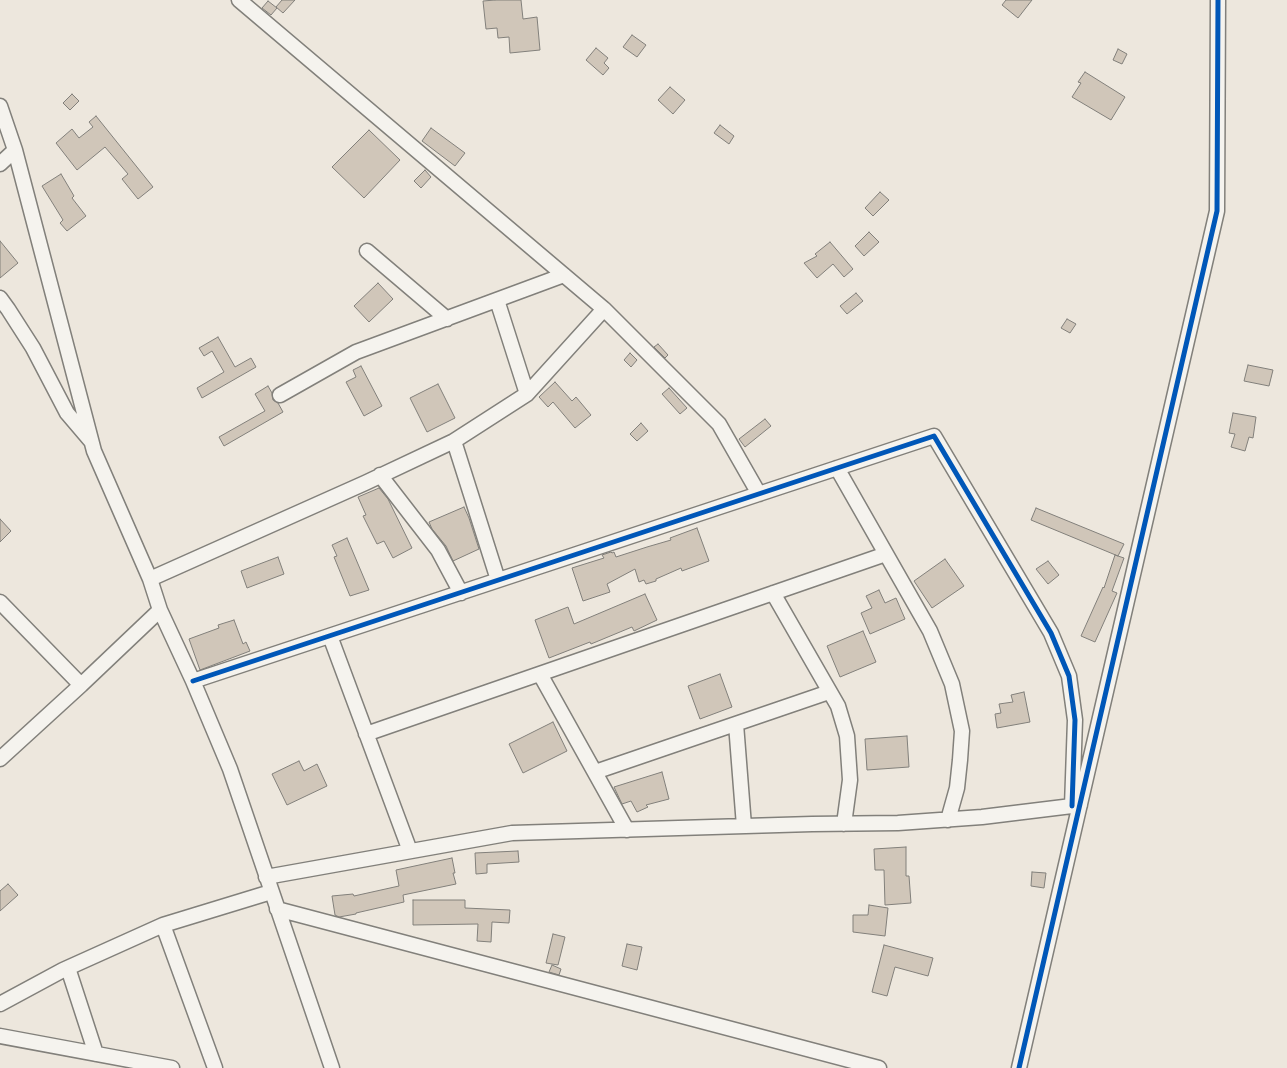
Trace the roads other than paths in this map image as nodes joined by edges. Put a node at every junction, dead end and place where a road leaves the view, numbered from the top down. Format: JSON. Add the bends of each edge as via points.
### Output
{"nodes":[{"id":1,"x":239,"y":0,"type":"edge"},
{"id":2,"x":1218,"y":0,"type":"edge"},
{"id":3,"x":0,"y":106,"type":"edge"},
{"id":4,"x":15,"y":150,"type":"junction"},
{"id":5,"x":0,"y":164,"type":"edge"},
{"id":6,"x":367,"y":251,"type":"dead end"},
{"id":7,"x":564,"y":275,"type":"junction"},
{"id":8,"x":0,"y":298,"type":"edge"},
{"id":9,"x":497,"y":300,"type":"junction"},
{"id":10,"x":604,"y":309,"type":"junction"},
{"id":11,"x":447,"y":318,"type":"junction"},
{"id":12,"x":280,"y":394,"type":"dead end"},
{"id":13,"x":527,"y":394,"type":"junction"},
{"id":14,"x":454,"y":441,"type":"junction"},
{"id":15,"x":92,"y":444,"type":"junction"},
{"id":16,"x":837,"y":468,"type":"junction"},
{"id":17,"x":380,"y":475,"type":"junction"},
{"id":18,"x":759,"y":494,"type":"junction"},
{"id":19,"x":886,"y":554,"type":"junction"},
{"id":20,"x":150,"y":579,"type":"junction"},
{"id":21,"x":498,"y":580,"type":"junction"},
{"id":22,"x":461,"y":593,"type":"junction"},
{"id":23,"x":773,"y":593,"type":"junction"},
{"id":24,"x":0,"y":602,"type":"edge"},
{"id":25,"x":160,"y":610,"type":"junction"},
{"id":26,"x":330,"y":636,"type":"junction"},
{"id":27,"x":540,"y":674,"type":"junction"},
{"id":28,"x":192,"y":681,"type":"junction"},
{"id":29,"x":81,"y":685,"type":"junction"},
{"id":30,"x":830,"y":692,"type":"junction"},
{"id":31,"x":736,"y":724,"type":"junction"},
{"id":32,"x":366,"y":734,"type":"junction"},
{"id":33,"x":0,"y":759,"type":"edge"},
{"id":34,"x":595,"y":772,"type":"junction"},
{"id":35,"x":1076,"y":806,"type":"junction"},
{"id":36,"x":948,"y":820,"type":"junction"},
{"id":37,"x":844,"y":824,"type":"junction"},
{"id":38,"x":744,"y":826,"type":"junction"},
{"id":39,"x":627,"y":830,"type":"junction"},
{"id":40,"x":410,"y":851,"type":"junction"},
{"id":41,"x":266,"y":877,"type":"junction"},
{"id":42,"x":271,"y":892,"type":"junction"},
{"id":43,"x":277,"y":909,"type":"junction"},
{"id":44,"x":163,"y":925,"type":"junction"},
{"id":45,"x":68,"y":968,"type":"junction"},
{"id":46,"x":0,"y":1004,"type":"edge"},
{"id":47,"x":0,"y":1036,"type":"edge"},
{"id":48,"x":96,"y":1054,"type":"junction"},
{"id":49,"x":172,"y":1068,"type":"edge"},
{"id":50,"x":215,"y":1068,"type":"edge"},
{"id":51,"x":332,"y":1068,"type":"edge"},
{"id":52,"x":879,"y":1068,"type":"edge"},
{"id":53,"x":1019,"y":1068,"type":"edge"}],
"edges":[{"from":1,"to":7,"type":"street"},
{"from":2,"to":35,"type":"street","via":[[1217,211]]},
{"from":3,"to":4,"type":"street"},
{"from":4,"to":5,"type":"street"},
{"from":4,"to":15,"type":"street"},
{"from":6,"to":11,"type":"street"},
{"from":7,"to":9,"type":"street"},
{"from":7,"to":10,"type":"street"},
{"from":8,"to":15,"type":"street","via":[[33,348],[67,412]]},
{"from":9,"to":11,"type":"street"},
{"from":9,"to":13,"type":"street"},
{"from":10,"to":13,"type":"street"},
{"from":10,"to":18,"type":"street","via":[[719,424]]},
{"from":11,"to":12,"type":"street","via":[[356,352]]},
{"from":13,"to":14,"type":"street"},
{"from":14,"to":17,"type":"street"},
{"from":14,"to":21,"type":"street"},
{"from":15,"to":20,"type":"street"},
{"from":16,"to":18,"type":"street"},
{"from":16,"to":19,"type":"street"},
{"from":16,"to":35,"type":"street","via":[[934,436],[1051,633],[1069,676],[1075,720]]},
{"from":17,"to":20,"type":"street"},
{"from":17,"to":22,"type":"street","via":[[438,550]]},
{"from":18,"to":21,"type":"street"},
{"from":19,"to":23,"type":"street"},
{"from":19,"to":36,"type":"street","via":[[930,631],[952,684],[962,731],[957,788]]},
{"from":20,"to":25,"type":"street"},
{"from":21,"to":22,"type":"street"},
{"from":22,"to":26,"type":"street"},
{"from":23,"to":27,"type":"street"},
{"from":23,"to":30,"type":"street"},
{"from":24,"to":29,"type":"street"},
{"from":25,"to":28,"type":"street"},
{"from":25,"to":29,"type":"street"},
{"from":26,"to":28,"type":"street"},
{"from":26,"to":32,"type":"street"},
{"from":27,"to":32,"type":"street"},
{"from":27,"to":34,"type":"street"},
{"from":28,"to":41,"type":"street","via":[[230,769]]},
{"from":29,"to":33,"type":"street"},
{"from":30,"to":31,"type":"street"},
{"from":30,"to":37,"type":"street","via":[[838,706],[847,736],[850,780]]},
{"from":31,"to":34,"type":"street"},
{"from":31,"to":38,"type":"street"},
{"from":32,"to":40,"type":"street"},
{"from":34,"to":39,"type":"street"},
{"from":35,"to":36,"type":"street"},
{"from":35,"to":53,"type":"street"},
{"from":36,"to":37,"type":"street"},
{"from":37,"to":38,"type":"street"},
{"from":38,"to":39,"type":"street"},
{"from":39,"to":40,"type":"street","via":[[512,833]]},
{"from":40,"to":41,"type":"street"},
{"from":41,"to":42,"type":"street"},
{"from":42,"to":43,"type":"street"},
{"from":42,"to":44,"type":"street"},
{"from":43,"to":51,"type":"street"},
{"from":43,"to":52,"type":"street"},
{"from":44,"to":45,"type":"street"},
{"from":44,"to":50,"type":"street"},
{"from":45,"to":46,"type":"street"},
{"from":45,"to":48,"type":"street"},
{"from":47,"to":48,"type":"street"},
{"from":48,"to":49,"type":"street"}]}
